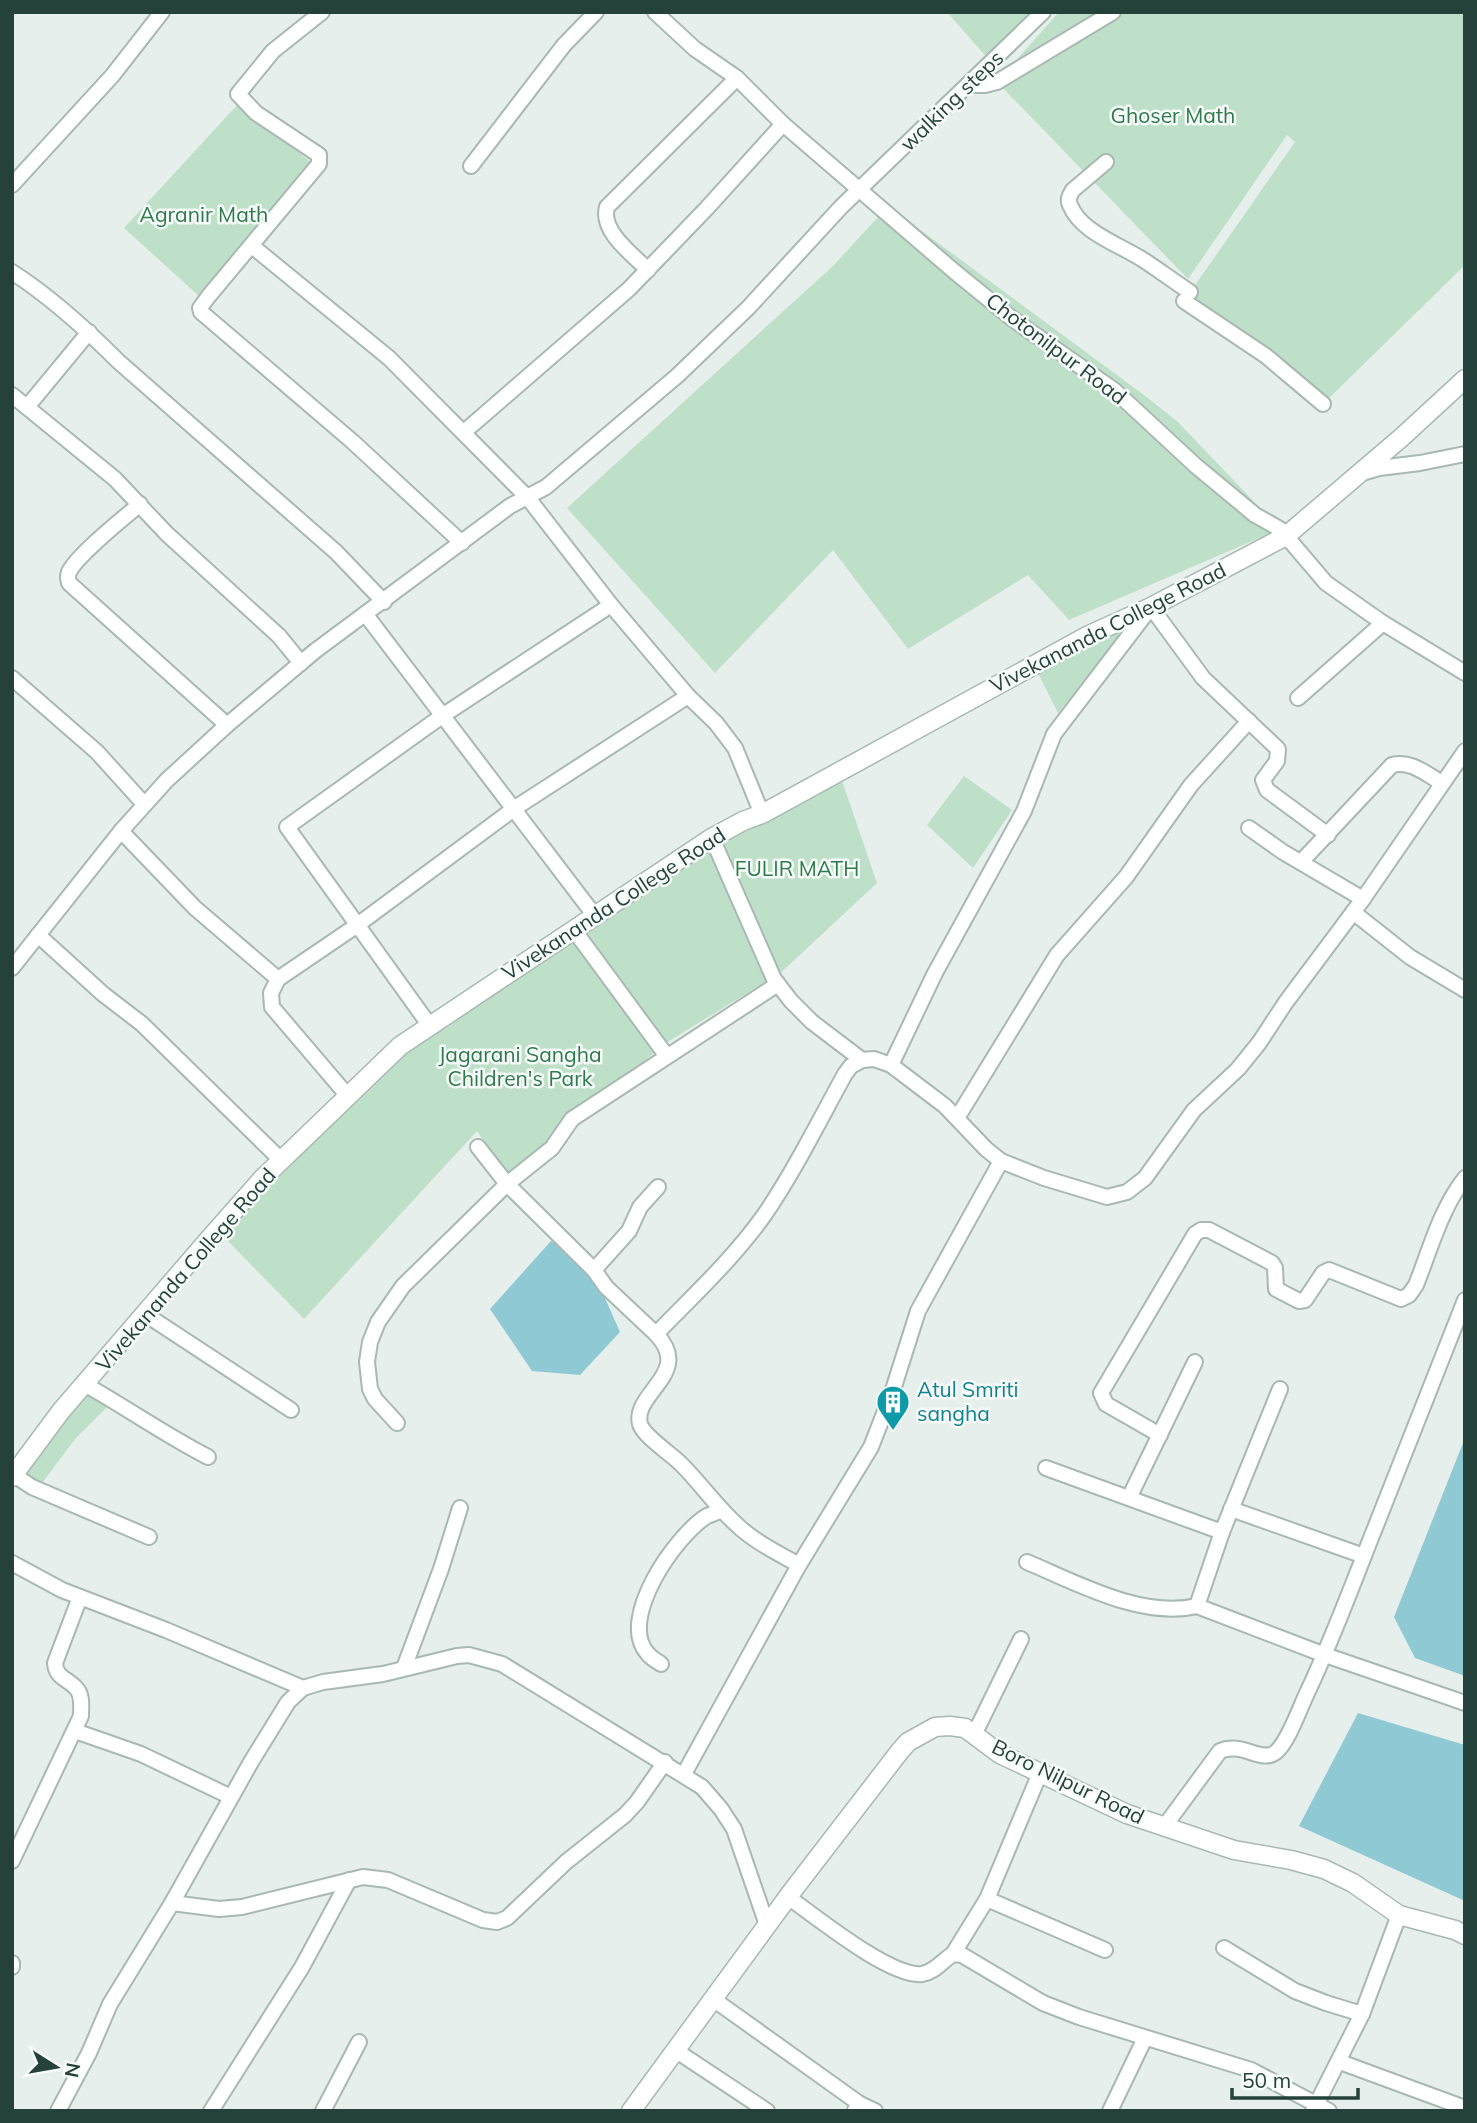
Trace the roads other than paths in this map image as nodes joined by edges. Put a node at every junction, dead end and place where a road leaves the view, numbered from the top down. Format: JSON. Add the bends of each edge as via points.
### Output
{"nodes":[{"id":1,"x":162,"y":12,"type":"edge"},
{"id":2,"x":323,"y":12,"type":"edge"},
{"id":3,"x":596,"y":12,"type":"edge"},
{"id":4,"x":655,"y":12,"type":"edge"},
{"id":5,"x":1043,"y":12,"type":"edge"},
{"id":6,"x":1113,"y":12,"type":"edge"},
{"id":7,"x":737,"y":78,"type":"junction"},
{"id":8,"x":968,"y":85,"type":"junction"},
{"id":9,"x":783,"y":124,"type":"junction"},
{"id":10,"x":1106,"y":162,"type":"dead end"},
{"id":11,"x":471,"y":166,"type":"dead end"},
{"id":12,"x":12,"y":185,"type":"edge"},
{"id":13,"x":860,"y":190,"type":"junction"},
{"id":14,"x":252,"y":246,"type":"junction"},
{"id":15,"x":648,"y":270,"type":"junction"},
{"id":16,"x":12,"y":272,"type":"edge"},
{"id":17,"x":89,"y":332,"type":"junction"},
{"id":18,"x":1465,"y":379,"type":"edge"},
{"id":19,"x":12,"y":395,"type":"edge"},
{"id":20,"x":1323,"y":404,"type":"dead end"},
{"id":21,"x":27,"y":407,"type":"junction"},
{"id":22,"x":464,"y":432,"type":"junction"},
{"id":23,"x":1465,"y":454,"type":"edge"},
{"id":24,"x":1357,"y":475,"type":"junction"},
{"id":25,"x":528,"y":498,"type":"junction"},
{"id":26,"x":140,"y":504,"type":"junction"},
{"id":27,"x":1286,"y":536,"type":"junction"},
{"id":28,"x":462,"y":543,"type":"junction"},
{"id":29,"x":384,"y":602,"type":"junction"},
{"id":30,"x":611,"y":605,"type":"junction"},
{"id":31,"x":1152,"y":607,"type":"junction"},
{"id":32,"x":366,"y":615,"type":"junction"},
{"id":33,"x":1383,"y":623,"type":"junction"},
{"id":34,"x":301,"y":663,"type":"junction"},
{"id":35,"x":1465,"y":673,"type":"edge"},
{"id":36,"x":12,"y":678,"type":"edge"},
{"id":37,"x":688,"y":696,"type":"junction"},
{"id":38,"x":1298,"y":698,"type":"dead end"},
{"id":39,"x":442,"y":716,"type":"junction"},
{"id":40,"x":1249,"y":721,"type":"junction"},
{"id":41,"x":226,"y":725,"type":"junction"},
{"id":42,"x":1465,"y":751,"type":"edge"},
{"id":43,"x":1442,"y":783,"type":"junction"},
{"id":44,"x":144,"y":804,"type":"junction"},
{"id":45,"x":515,"y":808,"type":"junction"},
{"id":46,"x":762,"y":814,"type":"junction"},
{"id":47,"x":1249,"y":828,"type":"dead end"},
{"id":48,"x":121,"y":831,"type":"junction"},
{"id":49,"x":1328,"y":835,"type":"junction"},
{"id":50,"x":712,"y":838,"type":"junction"},
{"id":51,"x":1301,"y":862,"type":"junction"},
{"id":52,"x":1363,"y":899,"type":"junction"},
{"id":53,"x":1353,"y":912,"type":"junction"},
{"id":54,"x":595,"y":916,"type":"junction"},
{"id":55,"x":356,"y":926,"type":"junction"},
{"id":56,"x":574,"y":930,"type":"junction"},
{"id":57,"x":38,"y":935,"type":"junction"},
{"id":58,"x":12,"y":968,"type":"edge"},
{"id":59,"x":278,"y":979,"type":"junction"},
{"id":60,"x":778,"y":984,"type":"junction"},
{"id":61,"x":1465,"y":990,"type":"edge"},
{"id":62,"x":430,"y":1026,"type":"junction"},
{"id":63,"x":666,"y":1055,"type":"junction"},
{"id":64,"x":862,"y":1060,"type":"junction"},
{"id":65,"x":891,"y":1065,"type":"junction"},
{"id":66,"x":347,"y":1096,"type":"junction"},
{"id":67,"x":957,"y":1118,"type":"junction"},
{"id":68,"x":478,"y":1147,"type":"dead end"},
{"id":69,"x":282,"y":1160,"type":"junction"},
{"id":70,"x":1001,"y":1161,"type":"junction"},
{"id":71,"x":1465,"y":1178,"type":"edge"},
{"id":72,"x":507,"y":1184,"type":"junction"},
{"id":73,"x":658,"y":1186,"type":"dead end"},
{"id":74,"x":594,"y":1270,"type":"junction"},
{"id":75,"x":1465,"y":1300,"type":"edge"},
{"id":76,"x":145,"y":1314,"type":"junction"},
{"id":77,"x":656,"y":1334,"type":"junction"},
{"id":78,"x":1195,"y":1362,"type":"dead end"},
{"id":79,"x":86,"y":1385,"type":"junction"},
{"id":80,"x":1280,"y":1389,"type":"dead end"},
{"id":81,"x":291,"y":1410,"type":"dead end"},
{"id":82,"x":397,"y":1423,"type":"dead end"},
{"id":83,"x":1160,"y":1435,"type":"junction"},
{"id":84,"x":208,"y":1457,"type":"dead end"},
{"id":85,"x":1046,"y":1468,"type":"dead end"},
{"id":86,"x":13,"y":1476,"type":"edge"},
{"id":87,"x":1129,"y":1498,"type":"junction"},
{"id":88,"x":460,"y":1508,"type":"dead end"},
{"id":89,"x":1231,"y":1509,"type":"junction"},
{"id":90,"x":722,"y":1510,"type":"junction"},
{"id":91,"x":1222,"y":1532,"type":"junction"},
{"id":92,"x":149,"y":1537,"type":"dead end"},
{"id":93,"x":1364,"y":1556,"type":"junction"},
{"id":94,"x":1027,"y":1562,"type":"dead end"},
{"id":95,"x":12,"y":1563,"type":"edge"},
{"id":96,"x":799,"y":1564,"type":"junction"},
{"id":97,"x":80,"y":1597,"type":"junction"},
{"id":98,"x":1197,"y":1606,"type":"junction"},
{"id":99,"x":1021,"y":1639,"type":"dead end"},
{"id":100,"x":1325,"y":1655,"type":"junction"},
{"id":101,"x":661,"y":1664,"type":"dead end"},
{"id":102,"x":404,"y":1668,"type":"junction"},
{"id":103,"x":303,"y":1688,"type":"junction"},
{"id":104,"x":1465,"y":1703,"type":"edge"},
{"id":105,"x":75,"y":1731,"type":"junction"},
{"id":106,"x":974,"y":1734,"type":"junction"},
{"id":107,"x":665,"y":1762,"type":"junction"},
{"id":108,"x":1040,"y":1773,"type":"junction"},
{"id":109,"x":684,"y":1774,"type":"junction"},
{"id":110,"x":231,"y":1797,"type":"junction"},
{"id":111,"x":1164,"y":1827,"type":"junction"},
{"id":112,"x":12,"y":1861,"type":"edge"},
{"id":113,"x":349,"y":1880,"type":"junction"},
{"id":114,"x":788,"y":1897,"type":"junction"},
{"id":115,"x":987,"y":1899,"type":"junction"},
{"id":116,"x":172,"y":1903,"type":"junction"},
{"id":117,"x":1399,"y":1915,"type":"junction"},
{"id":118,"x":767,"y":1926,"type":"junction"},
{"id":119,"x":1465,"y":1935,"type":"edge"},
{"id":120,"x":1224,"y":1948,"type":"dead end"},
{"id":121,"x":1105,"y":1950,"type":"dead end"},
{"id":122,"x":953,"y":1954,"type":"junction"},
{"id":123,"x":713,"y":1999,"type":"junction"},
{"id":124,"x":1362,"y":2014,"type":"junction"},
{"id":125,"x":1145,"y":2038,"type":"junction"},
{"id":126,"x":359,"y":2042,"type":"dead end"},
{"id":127,"x":675,"y":2050,"type":"junction"},
{"id":128,"x":1340,"y":2062,"type":"junction"},
{"id":129,"x":857,"y":2107,"type":"edge"},
{"id":130,"x":1319,"y":2108,"type":"edge"},
{"id":131,"x":1465,"y":2108,"type":"edge"},
{"id":132,"x":58,"y":2111,"type":"edge"},
{"id":133,"x":211,"y":2111,"type":"edge"},
{"id":134,"x":323,"y":2111,"type":"edge"},
{"id":135,"x":631,"y":2111,"type":"edge"},
{"id":136,"x":767,"y":2111,"type":"edge"},
{"id":137,"x":875,"y":2111,"type":"edge"},
{"id":138,"x":1110,"y":2111,"type":"edge"}],
"edges":[{"from":1,"to":12,"type":"street","via":[[112,76]]},
{"from":2,"to":14,"type":"street","via":[[273,51],[238,94],[256,113],[320,159]]},
{"from":3,"to":11,"type":"street","via":[[564,45]]},
{"from":4,"to":7,"type":"street","name":"Chotonilpur Road","via":[[695,49]]},
{"from":5,"to":8,"type":"street","name":"walking steps"},
{"from":6,"to":8,"type":"street","via":[[997,82]]},
{"from":7,"to":9,"type":"street","name":"Chotonilpur Road"},
{"from":7,"to":15,"type":"street","via":[[607,207],[607,227]]},
{"from":8,"to":13,"type":"street","name":"walking steps"},
{"from":9,"to":13,"type":"street","name":"Chotonilpur Road"},
{"from":9,"to":15,"type":"street"},
{"from":10,"to":20,"type":"street","via":[[1069,196],[1069,204],[1084,223],[1142,259]]},
{"from":13,"to":25,"type":"street","name":"walking steps","via":[[726,331]]},
{"from":13,"to":27,"type":"street","name":"Chotonilpur Road","via":[[1014,320],[1114,390],[1196,466]]},
{"from":14,"to":22,"type":"street","via":[[388,358]]},
{"from":14,"to":28,"type":"street","via":[[203,303],[201,312]]},
{"from":15,"to":22,"type":"street"},
{"from":16,"to":17,"type":"street"},
{"from":17,"to":21,"type":"street"},
{"from":17,"to":29,"type":"street","via":[[335,552]]},
{"from":18,"to":24,"type":"street","name":"Vivekananda College Road"},
{"from":19,"to":21,"type":"street"},
{"from":21,"to":26,"type":"street"},
{"from":22,"to":25,"type":"street"},
{"from":23,"to":24,"type":"street"},
{"from":24,"to":27,"type":"street","name":"Vivekananda College Road"},
{"from":25,"to":28,"type":"street","name":"walking steps","via":[[510,506]]},
{"from":25,"to":30,"type":"street"},
{"from":26,"to":34,"type":"street","via":[[279,636]]},
{"from":26,"to":41,"type":"street","via":[[72,568],[69,583]]},
{"from":27,"to":31,"type":"street","name":"Vivekananda College Road"},
{"from":27,"to":33,"type":"street","name":"Chotonilpur Road","via":[[1326,583]]},
{"from":28,"to":29,"type":"street","name":"walking steps"},
{"from":29,"to":32,"type":"street","name":"walking steps"},
{"from":30,"to":37,"type":"street"},
{"from":30,"to":39,"type":"street"},
{"from":31,"to":40,"type":"street","via":[[1203,678]]},
{"from":31,"to":46,"type":"street","name":"Vivekananda College Road","via":[[1089,635]]},
{"from":31,"to":65,"type":"street","via":[[1054,734],[1024,811],[935,973]]},
{"from":32,"to":34,"type":"street","name":"walking steps"},
{"from":32,"to":39,"type":"street"},
{"from":33,"to":35,"type":"street","name":"Chotonilpur Road"},
{"from":33,"to":38,"type":"street"},
{"from":34,"to":41,"type":"street","name":"walking steps"},
{"from":36,"to":44,"type":"street","via":[[97,752]]},
{"from":37,"to":45,"type":"street"},
{"from":37,"to":46,"type":"street","via":[[735,748]]},
{"from":39,"to":45,"type":"street"},
{"from":39,"to":55,"type":"street","via":[[287,827]]},
{"from":40,"to":49,"type":"street","via":[[1278,749],[1277,761],[1263,780],[1266,790]]},
{"from":40,"to":67,"type":"street","via":[[1191,785],[1126,877],[1057,955]]},
{"from":41,"to":44,"type":"street","name":"walking steps"},
{"from":42,"to":43,"type":"street"},
{"from":43,"to":49,"type":"street","via":[[1414,766],[1392,765]]},
{"from":43,"to":52,"type":"street"},
{"from":44,"to":48,"type":"street","name":"walking steps"},
{"from":45,"to":54,"type":"street"},
{"from":45,"to":55,"type":"street"},
{"from":46,"to":50,"type":"street","name":"Vivekananda College Road"},
{"from":47,"to":51,"type":"street"},
{"from":48,"to":57,"type":"street","name":"walking steps"},
{"from":48,"to":59,"type":"street","via":[[195,908]]},
{"from":49,"to":51,"type":"street"},
{"from":50,"to":54,"type":"street","name":"Vivekananda College Road"},
{"from":50,"to":60,"type":"street"},
{"from":51,"to":52,"type":"street"},
{"from":52,"to":53,"type":"street"},
{"from":53,"to":61,"type":"street","via":[[1410,957]]},
{"from":53,"to":70,"type":"street","via":[[1259,1043],[1194,1110],[1145,1178],[1127,1192],[1107,1197]]},
{"from":54,"to":56,"type":"street","name":"Vivekananda College Road"},
{"from":55,"to":59,"type":"street"},
{"from":55,"to":62,"type":"street"},
{"from":56,"to":62,"type":"street","name":"Vivekananda College Road"},
{"from":56,"to":63,"type":"street"},
{"from":57,"to":58,"type":"street","name":"walking steps"},
{"from":57,"to":69,"type":"street","via":[[142,1024]]},
{"from":59,"to":66,"type":"street","via":[[271,993],[272,1007]]},
{"from":60,"to":63,"type":"street"},
{"from":60,"to":64,"type":"street","via":[[812,1021]]},
{"from":62,"to":66,"type":"street","name":"Vivekananda College Road","via":[[400,1046]]},
{"from":63,"to":72,"type":"street","via":[[572,1119],[552,1148]]},
{"from":64,"to":65,"type":"street"},
{"from":64,"to":77,"type":"street","via":[[845,1074],[763,1216],[729,1260]]},
{"from":65,"to":67,"type":"street"},
{"from":66,"to":69,"type":"street","name":"Vivekananda College Road"},
{"from":67,"to":70,"type":"street"},
{"from":68,"to":72,"type":"street"},
{"from":69,"to":76,"type":"street","name":"Vivekananda College Road"},
{"from":70,"to":96,"type":"street","via":[[918,1311],[871,1447]]},
{"from":71,"to":83,"type":"street","via":[[1455,1189],[1416,1285],[1401,1299],[1329,1270],[1306,1300],[1299,1301],[1276,1289],[1272,1264],[1209,1230],[1195,1234],[1101,1393],[1106,1404]]},
{"from":72,"to":74,"type":"street"},
{"from":72,"to":82,"type":"street","via":[[403,1286],[378,1322],[367,1362],[370,1390]]},
{"from":73,"to":74,"type":"street","via":[[629,1231]]},
{"from":74,"to":77,"type":"street"},
{"from":75,"to":93,"type":"street"},
{"from":76,"to":79,"type":"street","name":"Vivekananda College Road"},
{"from":76,"to":81,"type":"street"},
{"from":77,"to":90,"type":"street","via":[[670,1354],[640,1413],[640,1424]]},
{"from":78,"to":83,"type":"street"},
{"from":79,"to":84,"type":"street"},
{"from":79,"to":86,"type":"street","name":"Vivekananda College Road"},
{"from":80,"to":89,"type":"street"},
{"from":83,"to":87,"type":"street"},
{"from":85,"to":87,"type":"street"},
{"from":86,"to":92,"type":"street"},
{"from":87,"to":91,"type":"street"},
{"from":88,"to":102,"type":"street"},
{"from":89,"to":91,"type":"street"},
{"from":89,"to":93,"type":"street"},
{"from":90,"to":96,"type":"street","via":[[738,1527]]},
{"from":90,"to":101,"type":"street","via":[[701,1521],[674,1548],[645,1596],[640,1639],[647,1653]]},
{"from":91,"to":98,"type":"street"},
{"from":93,"to":100,"type":"street"},
{"from":94,"to":98,"type":"street","via":[[1119,1599],[1172,1609]]},
{"from":95,"to":97,"type":"street"},
{"from":96,"to":109,"type":"street"},
{"from":97,"to":103,"type":"street"},
{"from":97,"to":105,"type":"street","via":[[55,1663],[60,1678],[80,1696],[81,1716]]},
{"from":98,"to":100,"type":"street"},
{"from":99,"to":106,"type":"street"},
{"from":100,"to":104,"type":"street"},
{"from":100,"to":111,"type":"street","via":[[1277,1751],[1269,1756],[1238,1747],[1220,1751]]},
{"from":102,"to":103,"type":"street"},
{"from":102,"to":107,"type":"street","via":[[469,1656],[502,1664]]},
{"from":103,"to":110,"type":"street","via":[[288,1702]]},
{"from":105,"to":110,"type":"street","via":[[141,1754]]},
{"from":105,"to":112,"type":"street"},
{"from":106,"to":108,"type":"street","name":"Boro Nilpur Road","via":[[1000,1754]]},
{"from":106,"to":114,"type":"street","name":"Boro Nilpur Road","via":[[965,1728],[935,1727],[908,1742]]},
{"from":107,"to":109,"type":"street"},
{"from":107,"to":113,"type":"street","via":[[625,1815],[497,1922],[388,1880]]},
{"from":108,"to":111,"type":"street","name":"Boro Nilpur Road"},
{"from":108,"to":115,"type":"street"},
{"from":109,"to":118,"type":"street","via":[[702,1787],[734,1829]]},
{"from":110,"to":116,"type":"street"},
{"from":111,"to":117,"type":"street","name":"Boro Nilpur Road","via":[[1234,1850],[1324,1869]]},
{"from":113,"to":116,"type":"street","via":[[242,1907]]},
{"from":113,"to":133,"type":"street","via":[[302,1967]]},
{"from":114,"to":118,"type":"street","name":"Boro Nilpur Road"},
{"from":114,"to":122,"type":"street","via":[[879,1960],[905,1972],[920,1975],[933,1971]]},
{"from":115,"to":121,"type":"street"},
{"from":115,"to":122,"type":"street"},
{"from":116,"to":132,"type":"street","via":[[104,2015]]},
{"from":117,"to":119,"type":"street","name":"Boro Nilpur Road"},
{"from":117,"to":124,"type":"street"},
{"from":118,"to":123,"type":"street","name":"Boro Nilpur Road"},
{"from":120,"to":124,"type":"street","via":[[1295,1991]]},
{"from":122,"to":125,"type":"street","via":[[974,1961],[1043,2003]]},
{"from":123,"to":127,"type":"street","name":"Boro Nilpur Road"},
{"from":123,"to":129,"type":"street"},
{"from":124,"to":128,"type":"street"},
{"from":125,"to":130,"type":"street","via":[[1251,2070]]},
{"from":125,"to":138,"type":"street"},
{"from":126,"to":134,"type":"street"},
{"from":127,"to":135,"type":"street","name":"Boro Nilpur Road"},
{"from":127,"to":136,"type":"street"},
{"from":128,"to":130,"type":"street"},
{"from":128,"to":131,"type":"street"},
{"from":129,"to":137,"type":"street"}]}
